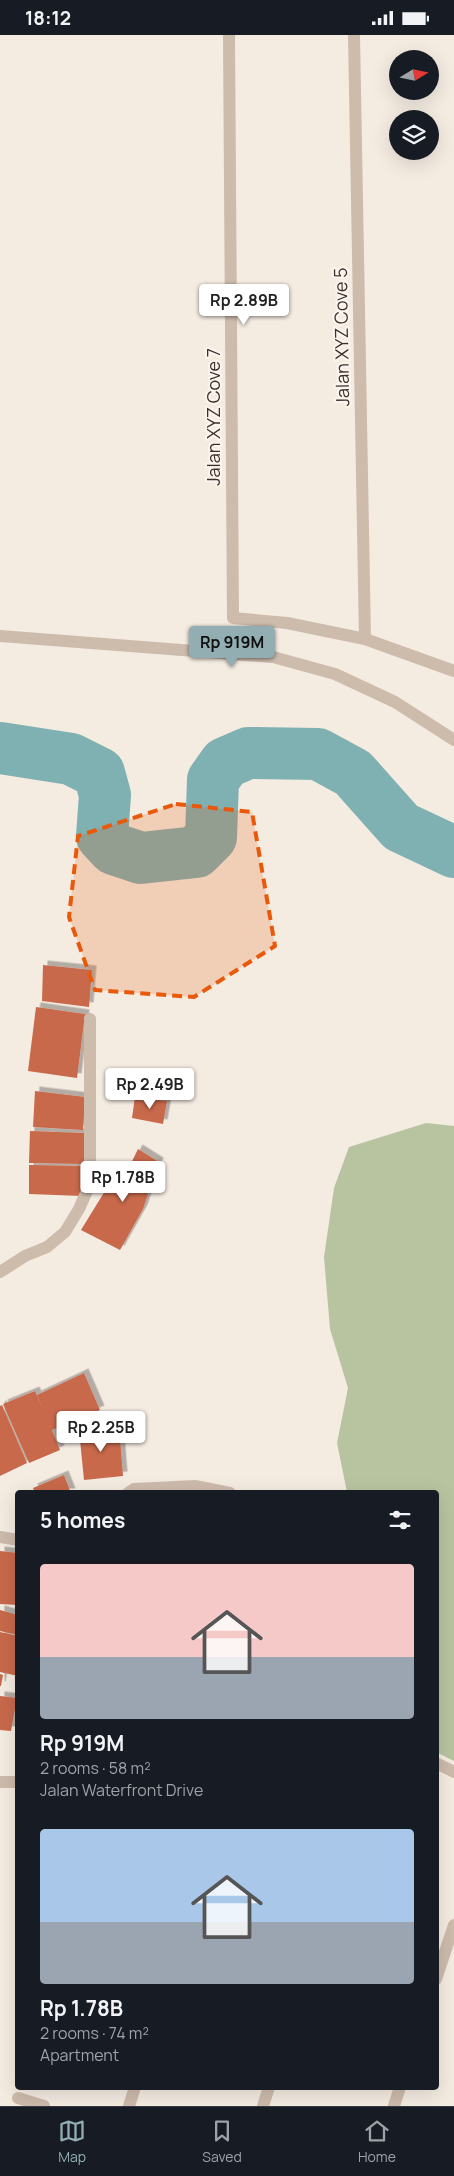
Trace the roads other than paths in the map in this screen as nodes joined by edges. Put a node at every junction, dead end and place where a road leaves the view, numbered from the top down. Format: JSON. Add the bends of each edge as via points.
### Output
{"nodes":[{"id":1,"x":228,"y":35,"type":"edge"},
{"id":2,"x":354,"y":35,"type":"edge"},
{"id":3,"x":0,"y":636,"type":"edge"},
{"id":4,"x":366,"y":639,"type":"junction"},
{"id":5,"x":454,"y":671,"type":"edge"},
{"id":6,"x":454,"y":740,"type":"edge"},
{"id":7,"x":90,"y":1019,"type":"dead end"},
{"id":8,"x":0,"y":1272,"type":"edge"},
{"id":9,"x":132,"y":1490,"type":"edge"},
{"id":10,"x":215,"y":1490,"type":"edge"},
{"id":11,"x":0,"y":1537,"type":"edge"},
{"id":12,"x":15,"y":1540,"type":"edge"},
{"id":13,"x":439,"y":1764,"type":"edge"},
{"id":14,"x":454,"y":1772,"type":"edge"},
{"id":15,"x":0,"y":1782,"type":"edge"},
{"id":16,"x":15,"y":1782,"type":"edge"},
{"id":17,"x":454,"y":1925,"type":"edge"},
{"id":18,"x":439,"y":1963,"type":"edge"},
{"id":19,"x":454,"y":1968,"type":"edge"},
{"id":20,"x":134,"y":2090,"type":"edge"},
{"id":21,"x":268,"y":2090,"type":"edge"},
{"id":22,"x":399,"y":2090,"type":"edge"},
{"id":23,"x":18,"y":2098,"type":"dead end"},
{"id":24,"x":44,"y":2106,"type":"edge"},
{"id":25,"x":128,"y":2106,"type":"edge"},
{"id":26,"x":263,"y":2106,"type":"edge"},
{"id":27,"x":394,"y":2106,"type":"edge"}],
"edges":[{"from":1,"to":4,"type":"street","name":"Jalan XYZ Cove 7","via":[[232,618],[287,623]]},
{"from":2,"to":4,"type":"street","name":"Jalan XYZ Cove 5"},
{"from":3,"to":6,"type":"street","via":[[273,657],[335,674],[394,702]]},
{"from":4,"to":5,"type":"street"},
{"from":7,"to":8,"type":"street","via":[[90,1184],[65,1232],[47,1247]]},
{"from":9,"to":10,"type":"street","via":[[195,1486]]},
{"from":11,"to":12,"type":"street"},
{"from":13,"to":14,"type":"street"},
{"from":15,"to":16,"type":"street"},
{"from":17,"to":18,"type":"street"},
{"from":18,"to":19,"type":"street"},
{"from":20,"to":25,"type":"street"},
{"from":21,"to":26,"type":"street"},
{"from":22,"to":27,"type":"street"},
{"from":23,"to":24,"type":"street"}]}
